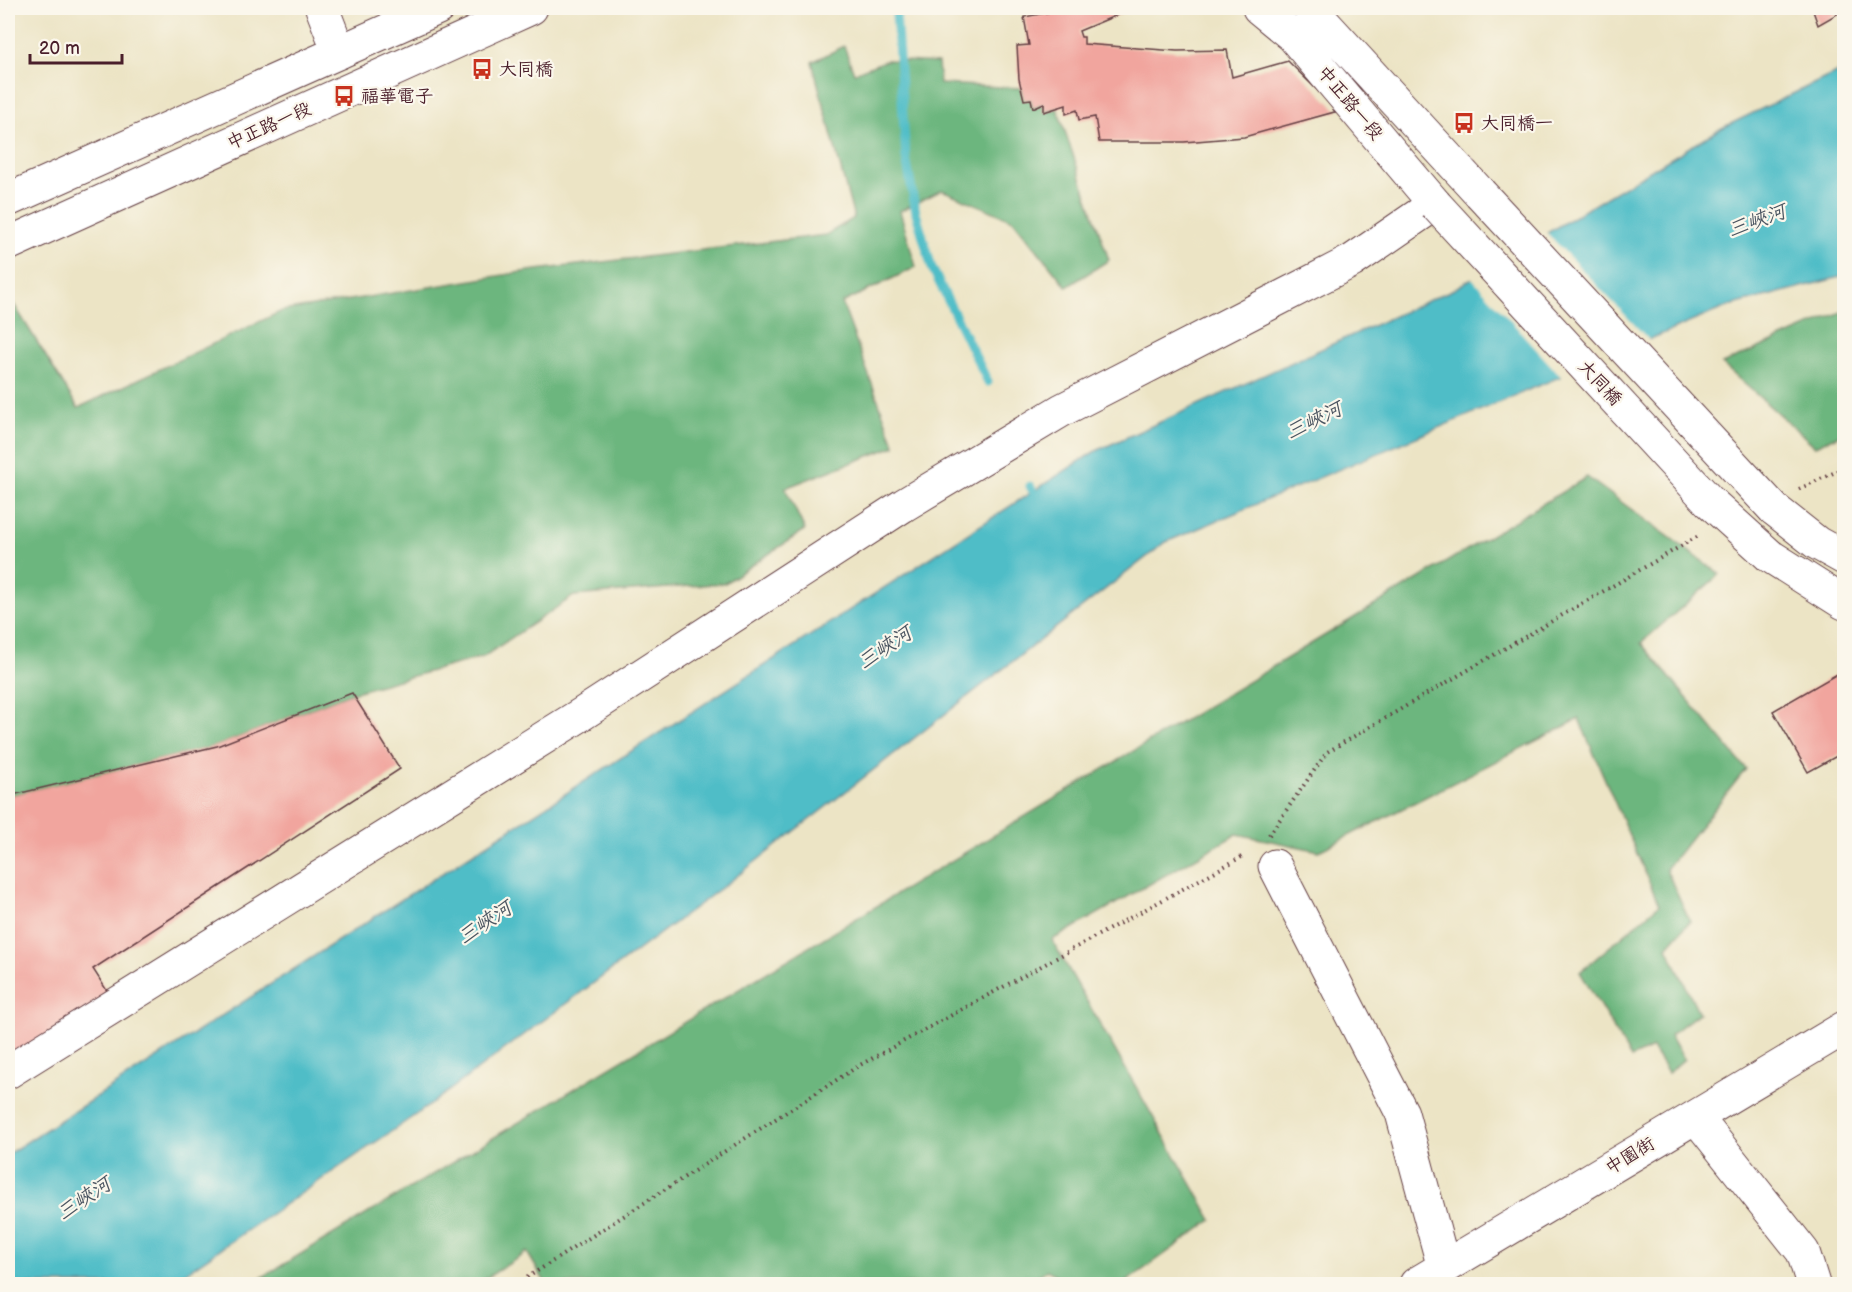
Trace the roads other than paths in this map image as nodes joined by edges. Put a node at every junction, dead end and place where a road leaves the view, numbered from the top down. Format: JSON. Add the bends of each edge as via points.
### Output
{"nodes":[{"id":1,"x":322,"y":8,"type":"edge"},
{"id":2,"x":438,"y":8,"type":"edge"},
{"id":3,"x":531,"y":8,"type":"edge"},
{"id":4,"x":1259,"y":8,"type":"edge"},
{"id":5,"x":1310,"y":8,"type":"edge"},
{"id":6,"x":339,"y":52,"type":"junction"},
{"id":7,"x":8,"y":200,"type":"edge"},
{"id":8,"x":1435,"y":204,"type":"junction"},
{"id":9,"x":8,"y":244,"type":"edge"},
{"id":10,"x":1845,"y":558,"type":"edge"},
{"id":11,"x":1845,"y":603,"type":"edge"},
{"id":12,"x":1264,"y":851,"type":"road end"},
{"id":13,"x":1845,"y":1028,"type":"edge"},
{"id":14,"x":8,"y":1072,"type":"edge"},
{"id":15,"x":1696,"y":1117,"type":"junction"},
{"id":16,"x":1444,"y":1268,"type":"junction"},
{"id":17,"x":1416,"y":1284,"type":"edge"},
{"id":18,"x":1813,"y":1284,"type":"edge"}],
"edges":[{"from":1,"to":6,"type":"main road"},
{"from":2,"to":6,"type":"main road"},
{"from":3,"to":9,"type":"main road","name":"中正路一段"},
{"from":4,"to":8,"type":"main road","name":"中正路一段","via":[[1293,36]]},
{"from":5,"to":10,"type":"main road","name":"中正路一段","bridge":true,"via":[[1480,193],[1784,500],[1817,543]]},
{"from":6,"to":7,"type":"main road"},
{"from":8,"to":11,"type":"main road","name":"大同橋","bridge":true,"via":[[1709,501],[1770,556]]},
{"from":8,"to":14,"type":"main road","via":[[1352,261],[1062,410],[914,500],[582,714]]},
{"from":12,"to":16,"type":"main road","via":[[1402,1113]]},
{"from":13,"to":15,"type":"main road","name":"中園街"},
{"from":15,"to":16,"type":"main road","name":"中園街"},
{"from":15,"to":18,"type":"main road","via":[[1803,1252]]},
{"from":16,"to":17,"type":"main road","name":"中園街"}]}
